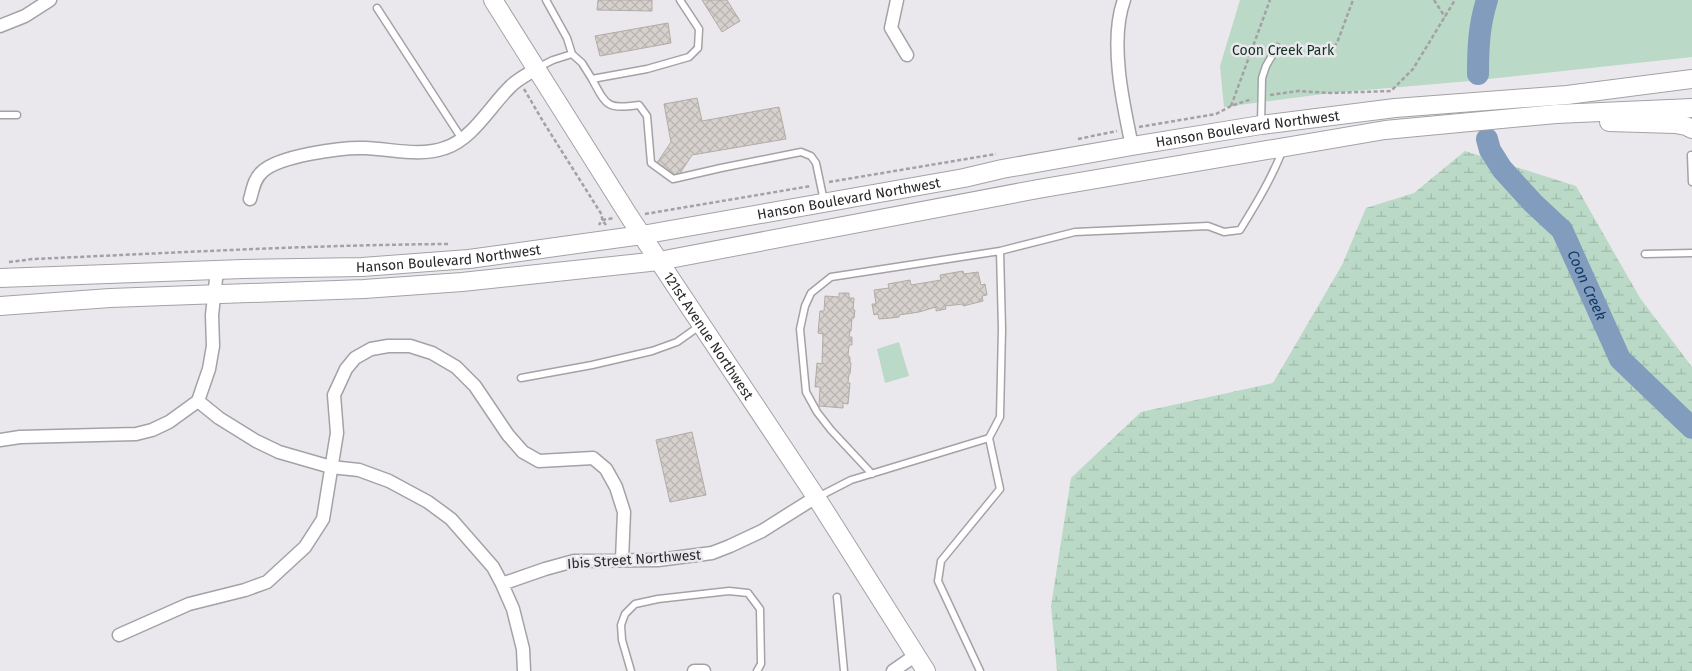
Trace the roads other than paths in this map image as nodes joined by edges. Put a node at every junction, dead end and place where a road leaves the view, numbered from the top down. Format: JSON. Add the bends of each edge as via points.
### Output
{"nodes":[{"id":1,"x":50,"y":0,"type":"edge"},
{"id":2,"x":493,"y":0,"type":"edge"},
{"id":3,"x":546,"y":0,"type":"edge"},
{"id":4,"x":680,"y":0,"type":"edge"},
{"id":5,"x":897,"y":0,"type":"edge"},
{"id":6,"x":1124,"y":0,"type":"edge"},
{"id":7,"x":377,"y":8,"type":"dead end"},
{"id":8,"x":0,"y":26,"type":"edge"},
{"id":9,"x":1277,"y":47,"type":"dead end"},
{"id":10,"x":572,"y":54,"type":"junction"},
{"id":11,"x":907,"y":55,"type":"dead end"},
{"id":12,"x":536,"y":69,"type":"junction"},
{"id":13,"x":592,"y":79,"type":"junction"},
{"id":14,"x":1692,"y":79,"type":"edge"},
{"id":15,"x":1692,"y":108,"type":"edge"},
{"id":16,"x":1556,"y":114,"type":"junction"},
{"id":17,"x":0,"y":115,"type":"edge"},
{"id":18,"x":18,"y":115,"type":"dead end"},
{"id":19,"x":1261,"y":125,"type":"junction"},
{"id":20,"x":1692,"y":129,"type":"edge"},
{"id":21,"x":462,"y":139,"type":"junction"},
{"id":22,"x":1132,"y":146,"type":"junction"},
{"id":23,"x":1284,"y":146,"type":"junction"},
{"id":24,"x":1691,"y":155,"type":"dead end"},
{"id":25,"x":1692,"y":182,"type":"edge"},
{"id":26,"x":1000,"y":196,"type":"junction"},
{"id":27,"x":250,"y":199,"type":"dead end"},
{"id":28,"x":824,"y":202,"type":"junction"},
{"id":29,"x":642,"y":235,"type":"junction"},
{"id":30,"x":1000,"y":251,"type":"junction"},
{"id":31,"x":1692,"y":253,"type":"edge"},
{"id":32,"x":1645,"y":254,"type":"dead end"},
{"id":33,"x":659,"y":261,"type":"junction"},
{"id":34,"x":217,"y":270,"type":"junction"},
{"id":35,"x":0,"y":278,"type":"edge"},
{"id":36,"x":215,"y":295,"type":"junction"},
{"id":37,"x":0,"y":306,"type":"edge"},
{"id":38,"x":702,"y":324,"type":"junction"},
{"id":39,"x":520,"y":378,"type":"dead end"},
{"id":40,"x":198,"y":401,"type":"junction"},
{"id":41,"x":989,"y":438,"type":"junction"},
{"id":42,"x":0,"y":440,"type":"edge"},
{"id":43,"x":330,"y":467,"type":"junction"},
{"id":44,"x":872,"y":474,"type":"junction"},
{"id":45,"x":816,"y":498,"type":"junction"},
{"id":46,"x":622,"y":560,"type":"junction"},
{"id":47,"x":502,"y":584,"type":"junction"},
{"id":48,"x":837,"y":597,"type":"dead end"},
{"id":49,"x":119,"y":635,"type":"dead end"},
{"id":50,"x":916,"y":655,"type":"junction"},
{"id":51,"x":524,"y":671,"type":"edge"},
{"id":52,"x":632,"y":671,"type":"edge"},
{"id":53,"x":694,"y":671,"type":"edge"},
{"id":54,"x":704,"y":671,"type":"edge"},
{"id":55,"x":757,"y":671,"type":"edge"},
{"id":56,"x":844,"y":671,"type":"edge"},
{"id":57,"x":893,"y":671,"type":"edge"},
{"id":58,"x":926,"y":671,"type":"edge"},
{"id":59,"x":980,"y":671,"type":"edge"}],
"edges":[{"from":1,"to":8,"type":"street","via":[[25,16]]},
{"from":2,"to":12,"type":"main road","name":"121st Avenue Northwest"},
{"from":3,"to":10,"type":"lane"},
{"from":4,"to":13,"type":"lane","via":[[698,29],[698,48],[689,57],[647,70]]},
{"from":5,"to":11,"type":"street","via":[[891,28]]},
{"from":6,"to":22,"type":"street","via":[[1117,51]]},
{"from":7,"to":21,"type":"lane"},
{"from":9,"to":19,"type":"lane","via":[[1262,78]]},
{"from":10,"to":12,"type":"lane"},
{"from":10,"to":13,"type":"lane"},
{"from":12,"to":21,"type":"street","via":[[512,85]]},
{"from":12,"to":29,"type":"main road","name":"121st Avenue Northwest"},
{"from":13,"to":28,"type":"lane","via":[[606,103],[613,107],[640,105],[647,116],[651,163],[672,179],[801,152],[811,156],[816,163]]},
{"from":14,"to":19,"type":"main road","name":"Hanson Boulevard Northwest","via":[[1567,95],[1396,108]]},
{"from":15,"to":16,"type":"main road","name":"Hanson Boulevard Northwest"},
{"from":16,"to":20,"type":"main road","via":[[1595,121],[1676,124]]},
{"from":16,"to":23,"type":"main road","name":"Hanson Boulevard Northwest","via":[[1385,130]]},
{"from":17,"to":18,"type":"lane"},
{"from":19,"to":22,"type":"main road","name":"Hanson Boulevard Northwest"},
{"from":19,"to":26,"type":"main road","via":[[1260,135],[1250,143],[1018,184]]},
{"from":21,"to":27,"type":"street","via":[[447,148],[417,153],[339,149],[274,164],[255,181]]},
{"from":22,"to":28,"type":"main road","name":"Hanson Boulevard Northwest"},
{"from":23,"to":26,"type":"main road","name":"Hanson Boulevard Northwest"},
{"from":23,"to":30,"type":"lane","via":[[1277,167],[1240,230],[1224,232],[1208,226],[1075,232]]},
{"from":24,"to":25,"type":"lane"},
{"from":26,"to":33,"type":"main road","name":"Hanson Boulevard Northwest"},
{"from":28,"to":29,"type":"main road","name":"Hanson Boulevard Northwest"},
{"from":29,"to":33,"type":"main road","name":"121st Avenue Northwest"},
{"from":29,"to":34,"type":"main road","name":"Hanson Boulevard Northwest","via":[[470,260]]},
{"from":30,"to":41,"type":"lane","via":[[1000,417]]},
{"from":30,"to":44,"type":"lane","via":[[831,277],[811,293],[800,329],[806,392],[831,430]]},
{"from":31,"to":32,"type":"lane"},
{"from":33,"to":36,"type":"main road","name":"Hanson Boulevard Northwest","via":[[364,290]]},
{"from":33,"to":38,"type":"main road","name":"121st Avenue Northwest"},
{"from":34,"to":35,"type":"main road","name":"Hanson Boulevard Northwest"},
{"from":34,"to":36,"type":"street"},
{"from":36,"to":37,"type":"main road","name":"Hanson Boulevard Northwest"},
{"from":36,"to":40,"type":"street","via":[[213,346]]},
{"from":38,"to":39,"type":"lane","via":[[677,342],[652,351]]},
{"from":38,"to":45,"type":"main road","name":"121st Avenue Northwest"},
{"from":40,"to":42,"type":"street","via":[[169,422],[136,434]]},
{"from":40,"to":43,"type":"street","via":[[256,441],[279,452]]},
{"from":41,"to":44,"type":"lane"},
{"from":41,"to":59,"type":"lane","via":[[1000,489],[941,562],[938,581]]},
{"from":43,"to":46,"type":"street","via":[[337,433],[334,395],[355,358],[371,349],[388,346],[410,346],[432,353],[456,367],[475,386],[508,436],[523,452],[539,461],[593,458],[606,469],[624,512]]},
{"from":43,"to":47,"type":"street","via":[[359,470],[428,502],[451,519],[470,540],[493,567]]},
{"from":43,"to":49,"type":"street","via":[[323,519],[305,547],[267,582],[189,604]]},
{"from":44,"to":45,"type":"lane","via":[[851,480]]},
{"from":45,"to":46,"type":"street","name":"Ibis Street Northwest","via":[[762,531],[712,553],[658,560]]},
{"from":45,"to":50,"type":"main road","name":"121st Avenue Northwest"},
{"from":46,"to":47,"type":"street","name":"Ibis Street Northwest","via":[[574,561]]},
{"from":47,"to":51,"type":"street","via":[[513,609],[523,649]]},
{"from":48,"to":56,"type":"lane"},
{"from":50,"to":57,"type":"street"},
{"from":50,"to":58,"type":"main road","name":"121st Avenue Northwest"},
{"from":52,"to":55,"type":"lane","via":[[621,626],[625,614],[635,604],[729,591],[748,593],[760,609],[761,664]]},
{"from":53,"to":54,"type":"street"}]}
